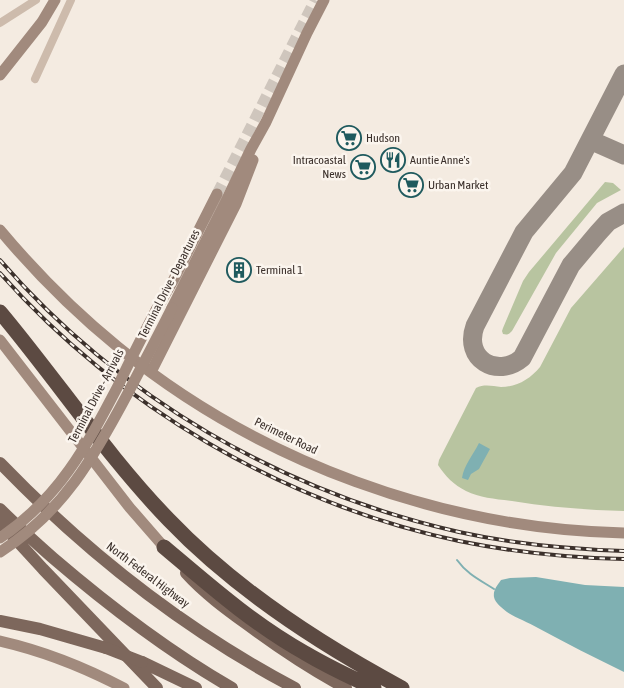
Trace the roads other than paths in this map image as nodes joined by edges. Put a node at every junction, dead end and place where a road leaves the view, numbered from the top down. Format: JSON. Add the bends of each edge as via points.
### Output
{"nodes":[{"id":1,"x":36,"y":0,"type":"edge"},
{"id":2,"x":54,"y":0,"type":"edge"},
{"id":3,"x":71,"y":0,"type":"edge"},
{"id":4,"x":324,"y":0,"type":"edge"},
{"id":5,"x":0,"y":24,"type":"edge"},
{"id":6,"x":12,"y":58,"type":"junction"},
{"id":7,"x":0,"y":70,"type":"edge"},
{"id":8,"x":0,"y":75,"type":"edge"},
{"id":9,"x":35,"y":79,"type":"dead end"},
{"id":10,"x":266,"y":122,"type":"junction"},
{"id":11,"x":217,"y":194,"type":"tunnel mouth"},
{"id":12,"x":0,"y":230,"type":"edge"},
{"id":13,"x":0,"y":312,"type":"edge"},
{"id":14,"x":0,"y":340,"type":"edge"},
{"id":15,"x":151,"y":372,"type":"junction"},
{"id":16,"x":0,"y":463,"type":"edge"},
{"id":17,"x":0,"y":509,"type":"edge"},
{"id":18,"x":0,"y":522,"type":"edge"},
{"id":19,"x":624,"y":533,"type":"edge"},
{"id":20,"x":0,"y":538,"type":"edge"},
{"id":21,"x":164,"y":547,"type":"junction"},
{"id":22,"x":0,"y":552,"type":"edge"},
{"id":23,"x":0,"y":621,"type":"edge"},
{"id":24,"x":0,"y":642,"type":"edge"},
{"id":25,"x":124,"y":688,"type":"edge"},
{"id":26,"x":158,"y":688,"type":"edge"},
{"id":27,"x":196,"y":688,"type":"edge"},
{"id":28,"x":232,"y":688,"type":"edge"},
{"id":29,"x":295,"y":688,"type":"edge"},
{"id":30,"x":346,"y":688,"type":"edge"},
{"id":31,"x":374,"y":688,"type":"edge"},
{"id":32,"x":402,"y":688,"type":"edge"}],
"edges":[{"from":1,"to":5,"type":"street"},
{"from":2,"to":6,"type":"street","via":[[42,22]]},
{"from":3,"to":9,"type":"street"},
{"from":4,"to":10,"type":"street","name":"Terminal Drive - Departures"},
{"from":6,"to":7,"type":"street"},
{"from":6,"to":8,"type":"street"},
{"from":10,"to":15,"type":"street","via":[[236,204]]},
{"from":10,"to":22,"type":"street","name":"Terminal Drive - Departures","bridge":true,"via":[[98,447],[55,507]]},
{"from":11,"to":20,"type":"street","name":"Terminal Drive - Arrivals","bridge":true,"via":[[81,453],[45,500]]},
{"from":12,"to":15,"type":"street","name":"Perimeter Road","via":[[78,313]]},
{"from":13,"to":32,"type":"highway","via":[[130,477],[190,541],[289,620]]},
{"from":14,"to":21,"type":"street"},
{"from":15,"to":19,"type":"street","name":"Perimeter Road","via":[[209,411],[261,440],[373,487],[487,519]]},
{"from":16,"to":29,"type":"main road","name":"North Federal Highway","via":[[46,509],[140,589],[225,647]]},
{"from":17,"to":28,"type":"main road","via":[[106,601]]},
{"from":18,"to":26,"type":"main road"},
{"from":21,"to":30,"type":"main road","via":[[196,584],[223,606],[278,646]]},
{"from":21,"to":31,"type":"highway","via":[[221,595],[282,639],[325,665]]},
{"from":23,"to":27,"type":"main road","bridge":true,"via":[[106,648]]},
{"from":24,"to":25,"type":"street","via":[[60,658]]}]}
